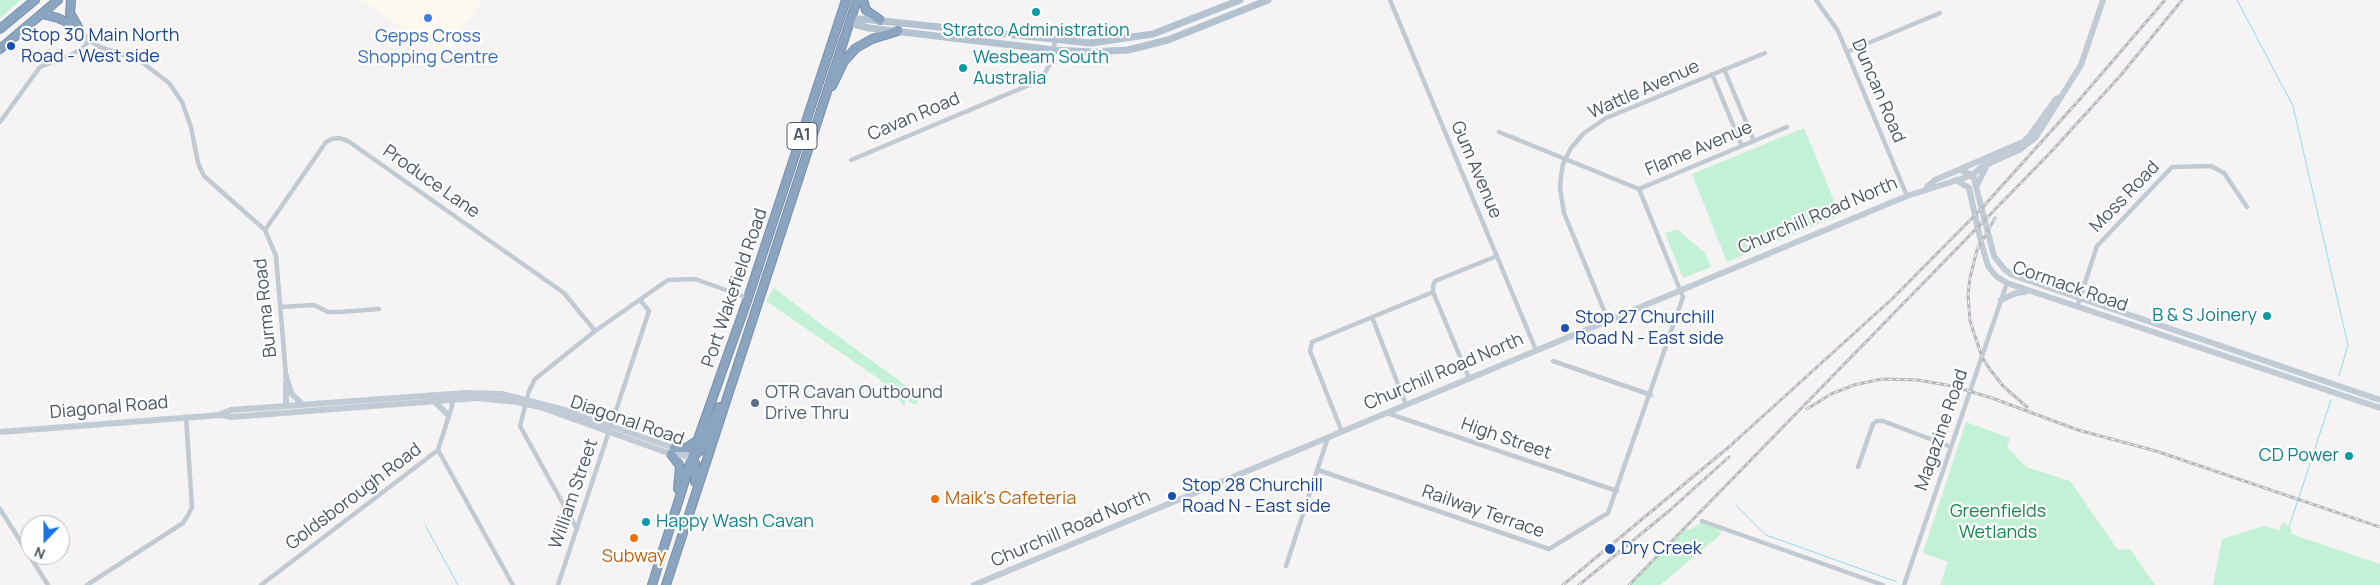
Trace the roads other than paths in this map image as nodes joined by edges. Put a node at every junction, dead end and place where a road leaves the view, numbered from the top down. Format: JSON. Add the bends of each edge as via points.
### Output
{"nodes":[{"id":1,"x":35,"y":0,"type":"edge"},
{"id":2,"x":58,"y":0,"type":"edge"},
{"id":3,"x":71,"y":0,"type":"edge"},
{"id":4,"x":846,"y":0,"type":"edge"},
{"id":5,"x":851,"y":0,"type":"edge"},
{"id":6,"x":857,"y":0,"type":"edge"},
{"id":7,"x":863,"y":0,"type":"edge"},
{"id":8,"x":1240,"y":0,"type":"edge"},
{"id":9,"x":1268,"y":0,"type":"edge"},
{"id":10,"x":1390,"y":0,"type":"edge"},
{"id":11,"x":1816,"y":0,"type":"edge"},
{"id":12,"x":2103,"y":0,"type":"edge"},
{"id":13,"x":1218,"y":9,"type":"junction"},
{"id":14,"x":1940,"y":13,"type":"dead end"},
{"id":15,"x":42,"y":14,"type":"junction"},
{"id":16,"x":850,"y":20,"type":"junction"},
{"id":17,"x":880,"y":20,"type":"junction"},
{"id":18,"x":1222,"y":20,"type":"junction"},
{"id":19,"x":78,"y":27,"type":"junction"},
{"id":20,"x":0,"y":29,"type":"edge"},
{"id":21,"x":898,"y":31,"type":"junction"},
{"id":22,"x":89,"y":40,"type":"junction"},
{"id":23,"x":1055,"y":41,"type":"junction"},
{"id":24,"x":0,"y":48,"type":"edge"},
{"id":25,"x":1054,"y":50,"type":"junction"},
{"id":26,"x":830,"y":52,"type":"junction"},
{"id":27,"x":1765,"y":52,"type":"dead end"},
{"id":28,"x":1847,"y":52,"type":"junction"},
{"id":29,"x":1724,"y":69,"type":"junction"},
{"id":30,"x":1712,"y":74,"type":"junction"},
{"id":31,"x":2061,"y":97,"type":"junction"},
{"id":32,"x":0,"y":122,"type":"edge"},
{"id":33,"x":815,"y":125,"type":"junction"},
{"id":34,"x":1787,"y":127,"type":"dead end"},
{"id":35,"x":1499,"y":132,"type":"dead end"},
{"id":36,"x":1754,"y":141,"type":"junction"},
{"id":37,"x":1742,"y":146,"type":"junction"},
{"id":38,"x":1565,"y":158,"type":"junction"},
{"id":39,"x":851,"y":160,"type":"dead end"},
{"id":40,"x":1987,"y":164,"type":"junction"},
{"id":41,"x":1960,"y":170,"type":"junction"},
{"id":42,"x":1972,"y":175,"type":"junction"},
{"id":43,"x":1956,"y":180,"type":"junction"},
{"id":44,"x":1977,"y":185,"type":"junction"},
{"id":45,"x":1926,"y":188,"type":"junction"},
{"id":46,"x":1639,"y":190,"type":"junction"},
{"id":47,"x":1906,"y":196,"type":"junction"},
{"id":48,"x":791,"y":201,"type":"junction"},
{"id":49,"x":2247,"y":207,"type":"dead end"},
{"id":50,"x":774,"y":221,"type":"junction"},
{"id":51,"x":265,"y":230,"type":"junction"},
{"id":52,"x":1993,"y":254,"type":"junction"},
{"id":53,"x":1497,"y":256,"type":"junction"},
{"id":54,"x":2026,"y":280,"type":"junction"},
{"id":55,"x":2007,"y":283,"type":"junction"},
{"id":56,"x":1681,"y":290,"type":"junction"},
{"id":57,"x":1433,"y":292,"type":"junction"},
{"id":58,"x":2029,"y":292,"type":"junction"},
{"id":59,"x":748,"y":298,"type":"junction"},
{"id":60,"x":2080,"y":298,"type":"junction"},
{"id":61,"x":640,"y":300,"type":"junction"},
{"id":62,"x":2001,"y":300,"type":"junction"},
{"id":63,"x":281,"y":307,"type":"junction"},
{"id":64,"x":2077,"y":307,"type":"junction"},
{"id":65,"x":379,"y":309,"type":"dead end"},
{"id":66,"x":1372,"y":317,"type":"junction"},
{"id":67,"x":1608,"y":320,"type":"junction"},
{"id":68,"x":595,"y":331,"type":"junction"},
{"id":69,"x":1536,"y":350,"type":"junction"},
{"id":70,"x":1553,"y":362,"type":"dead end"},
{"id":71,"x":286,"y":376,"type":"junction"},
{"id":72,"x":1469,"y":378,"type":"junction"},
{"id":73,"x":731,"y":382,"type":"junction"},
{"id":74,"x":1651,"y":394,"type":"junction"},
{"id":75,"x":449,"y":397,"type":"junction"},
{"id":76,"x":433,"y":400,"type":"junction"},
{"id":77,"x":2380,"y":400,"type":"edge"},
{"id":78,"x":527,"y":401,"type":"junction"},
{"id":79,"x":1406,"y":405,"type":"junction"},
{"id":80,"x":286,"y":406,"type":"junction"},
{"id":81,"x":301,"y":408,"type":"junction"},
{"id":82,"x":2380,"y":408,"type":"edge"},
{"id":83,"x":1387,"y":413,"type":"junction"},
{"id":84,"x":221,"y":415,"type":"junction"},
{"id":85,"x":186,"y":417,"type":"junction"},
{"id":86,"x":447,"y":417,"type":"junction"},
{"id":87,"x":611,"y":429,"type":"junction"},
{"id":88,"x":0,"y":432,"type":"edge"},
{"id":89,"x":1342,"y":432,"type":"junction"},
{"id":90,"x":1328,"y":438,"type":"junction"},
{"id":91,"x":698,"y":439,"type":"junction"},
{"id":92,"x":1951,"y":446,"type":"junction"},
{"id":93,"x":438,"y":450,"type":"junction"},
{"id":94,"x":673,"y":451,"type":"junction"},
{"id":95,"x":692,"y":457,"type":"junction"},
{"id":96,"x":1858,"y":467,"type":"dead end"},
{"id":97,"x":1318,"y":470,"type":"junction"},
{"id":98,"x":1617,"y":491,"type":"junction"},
{"id":99,"x":692,"y":500,"type":"junction"},
{"id":100,"x":0,"y":509,"type":"edge"},
{"id":101,"x":673,"y":518,"type":"junction"},
{"id":102,"x":1702,"y":521,"type":"dead end"},
{"id":103,"x":577,"y":529,"type":"junction"},
{"id":104,"x":1286,"y":566,"type":"dead end"},
{"id":105,"x":667,"y":583,"type":"edge"},
{"id":106,"x":48,"y":585,"type":"edge"},
{"id":107,"x":87,"y":585,"type":"edge"},
{"id":108,"x":261,"y":585,"type":"edge"},
{"id":109,"x":513,"y":585,"type":"edge"},
{"id":110,"x":558,"y":585,"type":"edge"},
{"id":111,"x":653,"y":585,"type":"edge"},
{"id":112,"x":974,"y":585,"type":"edge"},
{"id":113,"x":1883,"y":585,"type":"edge"},
{"id":114,"x":1904,"y":585,"type":"edge"}],
"edges":[{"from":1,"to":20,"type":"highway"},
{"from":2,"to":15,"type":"highway"},
{"from":3,"to":19,"type":"highway","via":[[70,13]]},
{"from":4,"to":26,"type":"highway","name":"Port Wakefield Road","number":"A1"},
{"from":5,"to":16,"type":"highway"},
{"from":6,"to":16,"type":"highway","name":"Port Wakefield Road","number":"A1"},
{"from":7,"to":17,"type":"highway","via":[[866,10]]},
{"from":8,"to":13,"type":"main road"},
{"from":9,"to":18,"type":"main road"},
{"from":10,"to":53,"type":"street","name":"Gum Avenue"},
{"from":11,"to":28,"type":"street","name":"Duncan Road","via":[[1838,31]]},
{"from":12,"to":31,"type":"street","name":"Churchill Road North","via":[[2081,65]]},
{"from":13,"to":18,"type":"main road"},
{"from":13,"to":23,"type":"main road","via":[[1140,37],[1090,43]]},
{"from":14,"to":28,"type":"street"},
{"from":15,"to":19,"type":"highway"},
{"from":15,"to":24,"type":"highway"},
{"from":16,"to":17,"type":"main road"},
{"from":16,"to":21,"type":"main road","via":[[860,26]]},
{"from":16,"to":26,"type":"highway"},
{"from":16,"to":33,"type":"highway","name":"Port Wakefield Road","number":"A1"},
{"from":17,"to":23,"type":"main road"},
{"from":18,"to":25,"type":"main road","via":[[1168,40],[1128,50]]},
{"from":19,"to":22,"type":"street","name":"Burma Road"},
{"from":21,"to":25,"type":"main road"},
{"from":21,"to":33,"type":"highway","via":[[872,39],[850,54]]},
{"from":22,"to":32,"type":"street","via":[[73,54],[40,67]]},
{"from":22,"to":51,"type":"street","name":"Burma Road","via":[[139,60],[169,83],[182,102],[204,176]]},
{"from":23,"to":25,"type":"street","name":"Cavan Road"},
{"from":25,"to":39,"type":"street","name":"Cavan Road","via":[[1048,70],[1038,82]]},
{"from":26,"to":50,"type":"highway","name":"Port Wakefield Road","number":"A1"},
{"from":27,"to":29,"type":"street","name":"Wattle Avenue"},
{"from":28,"to":47,"type":"street","name":"Duncan Road"},
{"from":29,"to":30,"type":"street","name":"Wattle Avenue"},
{"from":29,"to":36,"type":"street"},
{"from":30,"to":37,"type":"street"},
{"from":30,"to":38,"type":"street","name":"Wattle Avenue","via":[[1594,124]]},
{"from":31,"to":40,"type":"street","name":"Churchill Road North","via":[[2033,141]]},
{"from":31,"to":41,"type":"street","name":"Churchill Road North","via":[[2056,99],[2023,142]]},
{"from":33,"to":48,"type":"highway","name":"Port Wakefield Road","number":"A1"},
{"from":34,"to":36,"type":"street","name":"Flame Avenue"},
{"from":35,"to":38,"type":"street"},
{"from":36,"to":37,"type":"street","name":"Flame Avenue"},
{"from":37,"to":46,"type":"street","name":"Flame Avenue"},
{"from":38,"to":46,"type":"street"},
{"from":38,"to":67,"type":"street","name":"Wattle Avenue","via":[[1560,188],[1564,213]]},
{"from":40,"to":42,"type":"street","name":"Churchill Road North"},
{"from":40,"to":44,"type":"street"},
{"from":41,"to":42,"type":"street"},
{"from":41,"to":45,"type":"street","name":"Churchill Road North","via":[[1935,180]]},
{"from":42,"to":43,"type":"street","name":"Churchill Road North"},
{"from":42,"to":44,"type":"street","name":"Cormack Road"},
{"from":43,"to":45,"type":"street","name":"Churchill Road North"},
{"from":43,"to":55,"type":"street","name":"Cormack Road","via":[[1969,188],[1988,266]]},
{"from":44,"to":52,"type":"street","name":"Cormack Road"},
{"from":45,"to":47,"type":"street","name":"Churchill Road North"},
{"from":46,"to":56,"type":"street","name":"Flame Avenue"},
{"from":47,"to":56,"type":"street","name":"Churchill Road North"},
{"from":48,"to":50,"type":"highway"},
{"from":48,"to":73,"type":"highway","name":"Port Wakefield Road","number":"A1"},
{"from":49,"to":60,"type":"street","name":"Moss Road","via":[[2224,173],[2211,166],[2172,167],[2097,246]]},
{"from":50,"to":59,"type":"highway","name":"Port Wakefield Road","number":"A1"},
{"from":51,"to":63,"type":"street","name":"Burma Road","via":[[276,256]]},
{"from":51,"to":68,"type":"street","name":"Produce Lane","via":[[326,142],[339,138],[348,141],[564,293]]},
{"from":52,"to":54,"type":"street","name":"Cormack Road","via":[[2005,270]]},
{"from":52,"to":55,"type":"street"},
{"from":53,"to":57,"type":"street","via":[[1435,281]]},
{"from":53,"to":69,"type":"street","name":"Gum Avenue"},
{"from":54,"to":55,"type":"street"},
{"from":54,"to":60,"type":"street","name":"Cormack Road"},
{"from":55,"to":58,"type":"street","name":"Cormack Road"},
{"from":55,"to":62,"type":"street","name":"Magazine Road"},
{"from":56,"to":67,"type":"street","name":"Churchill Road North"},
{"from":56,"to":74,"type":"street","name":"Railway Terrace","via":[[1681,308]]},
{"from":57,"to":66,"type":"street"},
{"from":57,"to":72,"type":"street"},
{"from":58,"to":62,"type":"street","via":[[2016,293]]},
{"from":58,"to":64,"type":"street","name":"Cormack Road"},
{"from":59,"to":61,"type":"street","via":[[695,279],[668,280]]},
{"from":59,"to":91,"type":"highway","name":"Port Wakefield Road","number":"A1"},
{"from":60,"to":64,"type":"street","name":"Moss Road"},
{"from":60,"to":77,"type":"street","name":"Cormack Road"},
{"from":61,"to":68,"type":"street"},
{"from":61,"to":87,"type":"street","name":"William Street","via":[[649,311]]},
{"from":62,"to":92,"type":"street","name":"Magazine Road"},
{"from":63,"to":65,"type":"street","via":[[314,306],[328,312]]},
{"from":63,"to":71,"type":"street","name":"Burma Road"},
{"from":64,"to":82,"type":"street","name":"Cormack Road"},
{"from":66,"to":79,"type":"street"},
{"from":66,"to":89,"type":"street","via":[[1312,342],[1310,351]]},
{"from":67,"to":69,"type":"street","name":"Churchill Road North"},
{"from":68,"to":78,"type":"street","via":[[535,379]]},
{"from":69,"to":72,"type":"street","name":"Churchill Road North"},
{"from":70,"to":74,"type":"street"},
{"from":71,"to":80,"type":"street"},
{"from":71,"to":81,"type":"street","via":[[290,393]]},
{"from":72,"to":79,"type":"street","name":"Churchill Road North"},
{"from":73,"to":95,"type":"highway","via":[[702,449]]},
{"from":73,"to":99,"type":"highway","name":"Port Wakefield Road","number":"A1"},
{"from":74,"to":98,"type":"street","name":"Railway Terrace"},
{"from":75,"to":76,"type":"street","name":"Diagonal Road"},
{"from":75,"to":78,"type":"street","name":"Diagonal Road","via":[[493,394]]},
{"from":75,"to":81,"type":"street","name":"Diagonal Road"},
{"from":75,"to":86,"type":"street","name":"Goldsborough Road"},
{"from":76,"to":81,"type":"street","name":"Diagonal Road"},
{"from":76,"to":86,"type":"street"},
{"from":78,"to":87,"type":"street","name":"Diagonal Road"},
{"from":78,"to":103,"type":"street","via":[[520,426]]},
{"from":79,"to":83,"type":"street","name":"Churchill Road North"},
{"from":80,"to":81,"type":"street"},
{"from":80,"to":84,"type":"street","name":"Diagonal Road","via":[[231,410]]},
{"from":81,"to":84,"type":"street","name":"Diagonal Road","via":[[232,417]]},
{"from":83,"to":89,"type":"street","name":"Churchill Road North"},
{"from":83,"to":98,"type":"street","name":"High Street"},
{"from":84,"to":85,"type":"street","name":"Diagonal Road"},
{"from":85,"to":88,"type":"street","name":"Diagonal Road"},
{"from":85,"to":107,"type":"street","via":[[192,507],[188,515],[183,523]]},
{"from":86,"to":93,"type":"street","name":"Goldsborough Road"},
{"from":87,"to":94,"type":"street","name":"Diagonal Road"},
{"from":87,"to":103,"type":"street","name":"William Street"},
{"from":89,"to":90,"type":"street","name":"Churchill Road North"},
{"from":90,"to":97,"type":"street"},
{"from":90,"to":112,"type":"street","name":"Churchill Road North"},
{"from":91,"to":94,"type":"highway","via":[[694,445]]},
{"from":91,"to":95,"type":"highway","name":"Port Wakefield Road","number":"A1"},
{"from":92,"to":96,"type":"street","via":[[1877,421],[1873,424]]},
{"from":92,"to":114,"type":"street","name":"Magazine Road"},
{"from":93,"to":108,"type":"street","name":"Goldsborough Road"},
{"from":93,"to":109,"type":"street"},
{"from":94,"to":95,"type":"street","name":"Diagonal Road"},
{"from":94,"to":101,"type":"highway","via":[[680,472]]},
{"from":95,"to":99,"type":"highway","via":[[696,465]]},
{"from":95,"to":101,"type":"highway","name":"Port Wakefield Road","number":"A1"},
{"from":97,"to":98,"type":"street","name":"Railway Terrace","via":[[1548,549],[1608,514]]},
{"from":97,"to":104,"type":"street"},
{"from":99,"to":105,"type":"highway","name":"Port Wakefield Road","number":"A1"},
{"from":100,"to":106,"type":"street"},
{"from":101,"to":111,"type":"highway","name":"Port Wakefield Road","number":"A1"},
{"from":102,"to":113,"type":"street"},
{"from":103,"to":110,"type":"street","name":"William Street"},
{"from":105,"to":111,"type":"highway","via":[[659,579]]}]}
